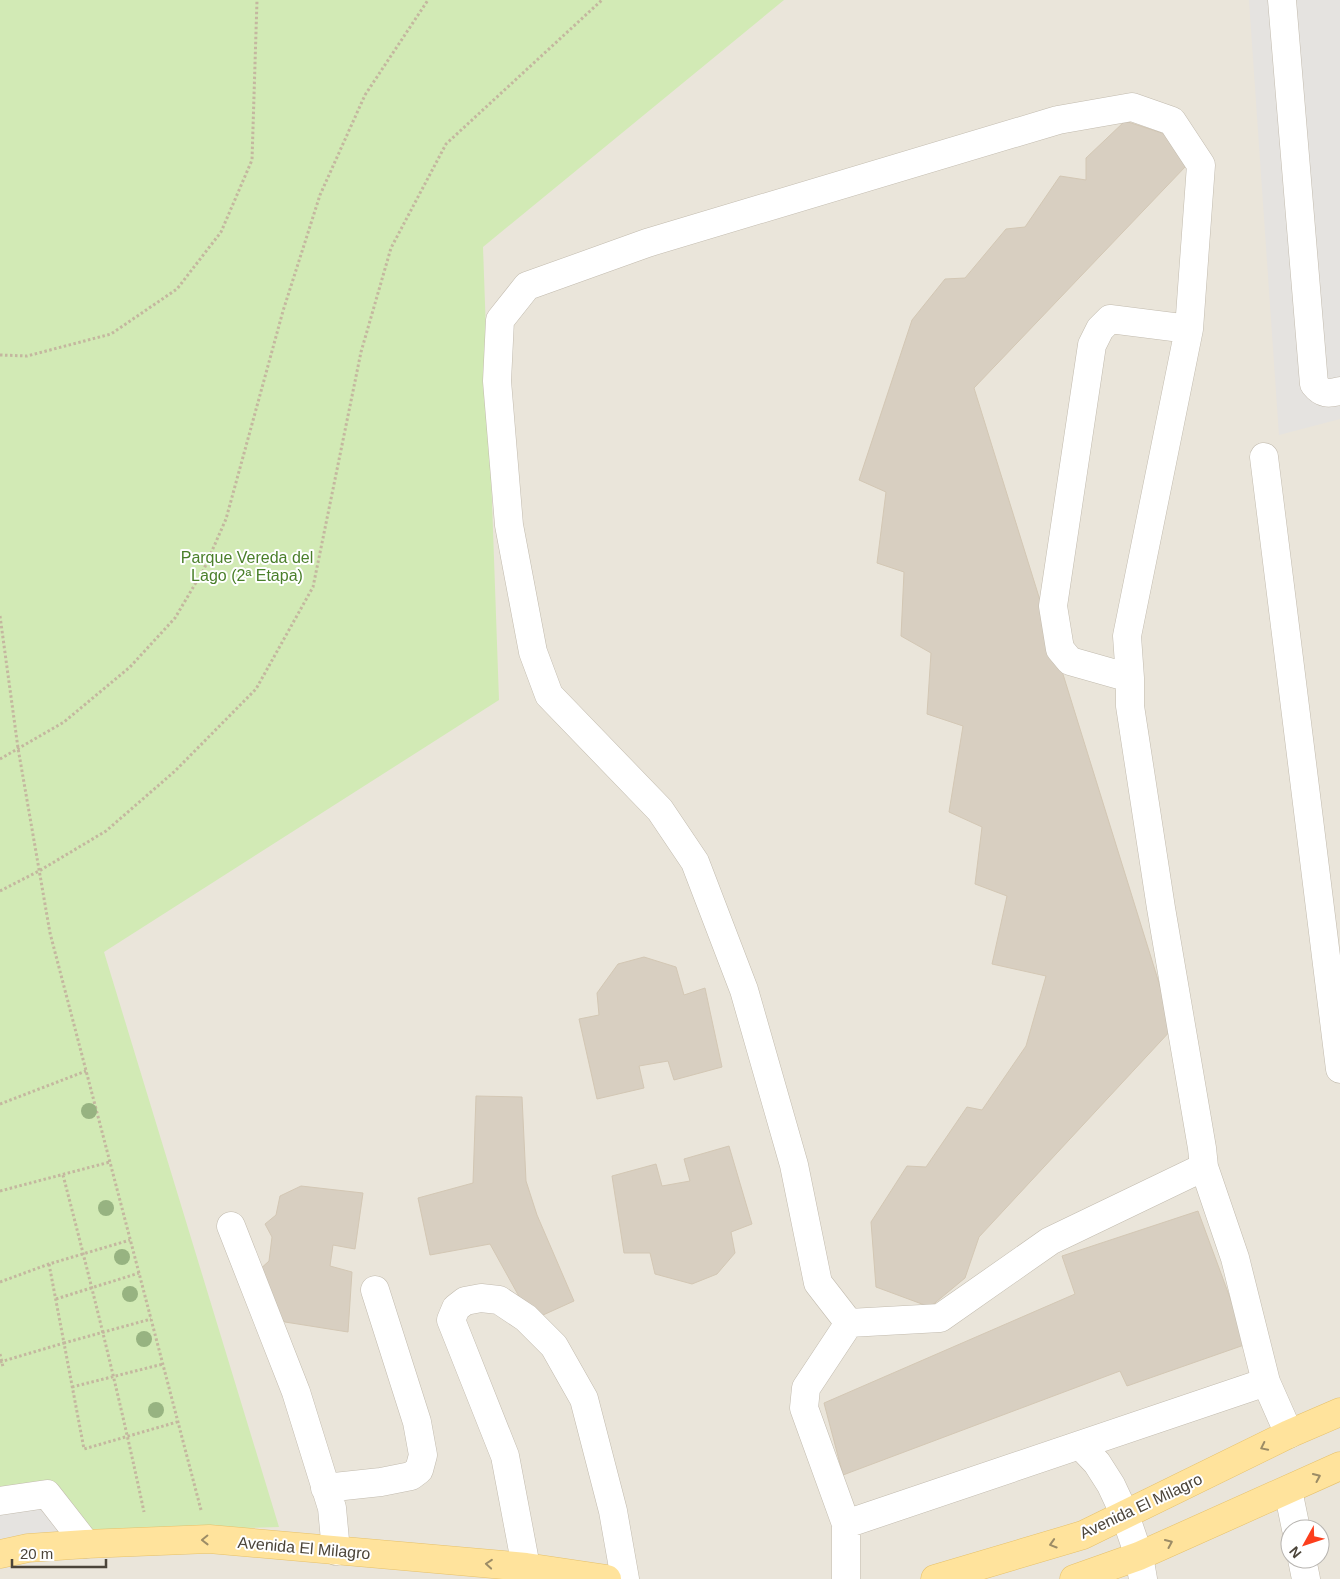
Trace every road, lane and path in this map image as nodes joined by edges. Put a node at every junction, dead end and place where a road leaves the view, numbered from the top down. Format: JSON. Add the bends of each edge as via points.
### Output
{"nodes":[{"id":1,"x":257,"y":0,"type":"edge"},
{"id":2,"x":428,"y":0,"type":"edge"},
{"id":3,"x":602,"y":0,"type":"edge"},
{"id":4,"x":1282,"y":0,"type":"edge"},
{"id":5,"x":1189,"y":329,"type":"junction"},
{"id":6,"x":0,"y":354,"type":"edge"},
{"id":7,"x":1340,"y":391,"type":"edge"},
{"id":8,"x":1264,"y":457,"type":"dead end"},
{"id":9,"x":0,"y":616,"type":"edge"},
{"id":10,"x":1130,"y":678,"type":"junction"},
{"id":11,"x":18,"y":748,"type":"junction"},
{"id":12,"x":0,"y":759,"type":"edge"},
{"id":13,"x":39,"y":870,"type":"junction"},
{"id":14,"x":0,"y":890,"type":"edge"},
{"id":15,"x":1340,"y":1069,"type":"edge"},
{"id":16,"x":86,"y":1071,"type":"junction"},
{"id":17,"x":0,"y":1104,"type":"edge"},
{"id":18,"x":110,"y":1162,"type":"junction"},
{"id":19,"x":1204,"y":1167,"type":"junction"},
{"id":20,"x":63,"y":1175,"type":"junction"},
{"id":21,"x":0,"y":1191,"type":"edge"},
{"id":22,"x":231,"y":1226,"type":"dead end"},
{"id":23,"x":130,"y":1240,"type":"junction"},
{"id":24,"x":84,"y":1254,"type":"junction"},
{"id":25,"x":48,"y":1264,"type":"junction"},
{"id":26,"x":139,"y":1273,"type":"junction"},
{"id":27,"x":0,"y":1282,"type":"edge"},
{"id":28,"x":92,"y":1287,"type":"junction"},
{"id":29,"x":375,"y":1290,"type":"dead end"},
{"id":30,"x":56,"y":1299,"type":"junction"},
{"id":31,"x":151,"y":1318,"type":"junction"},
{"id":32,"x":850,"y":1323,"type":"junction"},
{"id":33,"x":103,"y":1333,"type":"junction"},
{"id":34,"x":64,"y":1343,"type":"junction"},
{"id":35,"x":0,"y":1354,"type":"edge"},
{"id":36,"x":1,"y":1362,"type":"edge"},
{"id":37,"x":163,"y":1364,"type":"junction"},
{"id":38,"x":3,"y":1368,"type":"dead end"},
{"id":39,"x":113,"y":1376,"type":"junction"},
{"id":40,"x":1266,"y":1382,"type":"junction"},
{"id":41,"x":72,"y":1387,"type":"junction"},
{"id":42,"x":1340,"y":1412,"type":"edge"},
{"id":43,"x":177,"y":1422,"type":"junction"},
{"id":44,"x":1289,"y":1434,"type":"junction"},
{"id":45,"x":128,"y":1436,"type":"junction"},
{"id":46,"x":1080,"y":1445,"type":"junction"},
{"id":47,"x":1340,"y":1466,"type":"edge"},
{"id":48,"x":325,"y":1488,"type":"junction"},
{"id":49,"x":1288,"y":1490,"type":"junction"},
{"id":50,"x":0,"y":1501,"type":"edge"},
{"id":51,"x":1125,"y":1515,"type":"junction"},
{"id":52,"x":1294,"y":1519,"type":"edge"},
{"id":53,"x":846,"y":1524,"type":"junction"},
{"id":54,"x":209,"y":1540,"type":"junction"},
{"id":55,"x":150,"y":1542,"type":"junction"},
{"id":56,"x":86,"y":1544,"type":"junction"},
{"id":57,"x":336,"y":1551,"type":"junction"},
{"id":58,"x":0,"y":1554,"type":"edge"},
{"id":59,"x":526,"y":1567,"type":"junction"},
{"id":60,"x":1141,"y":1568,"type":"edge"},
{"id":61,"x":596,"y":1578,"type":"edge"},
{"id":62,"x":625,"y":1579,"type":"edge"},
{"id":63,"x":846,"y":1579,"type":"edge"},
{"id":64,"x":935,"y":1579,"type":"edge"},
{"id":65,"x":1074,"y":1579,"type":"edge"}],
"edges":[{"from":1,"to":6,"type":"path","via":[[252,160],[221,232],[177,289],[111,334],[27,356]]},
{"from":2,"to":11,"type":"path","via":[[365,94],[320,195],[283,311],[226,520],[204,569],[175,618],[130,667],[64,722]]},
{"from":3,"to":13,"type":"path","via":[[446,144],[391,248],[361,352],[313,586],[256,689],[175,771],[106,831]]},
{"from":4,"to":7,"type":"street","via":[[1314,384],[1319,391],[1330,394]]},
{"from":5,"to":10,"type":"street","via":[[1127,636]]},
{"from":5,"to":10,"type":"street","via":[[1110,319],[1100,328],[1092,345],[1054,606],[1060,649],[1070,661]]},
{"from":5,"to":32,"type":"street","via":[[1201,165],[1172,121],[1132,107],[1058,120],[647,243],[527,286],[500,320],[497,381],[509,525],[533,652],[549,695],[660,810],[695,862],[744,990],[794,1165],[818,1283]]},
{"from":8,"to":15,"type":"street"},
{"from":9,"to":11,"type":"path"},
{"from":10,"to":19,"type":"street","via":[[1130,706]]},
{"from":11,"to":12,"type":"path"},
{"from":11,"to":13,"type":"path"},
{"from":13,"to":14,"type":"path"},
{"from":13,"to":16,"type":"path","via":[[50,933]]},
{"from":16,"to":17,"type":"path"},
{"from":16,"to":18,"type":"path"},
{"from":18,"to":20,"type":"path"},
{"from":18,"to":23,"type":"path"},
{"from":19,"to":32,"type":"street","via":[[1050,1241],[940,1318]]},
{"from":19,"to":40,"type":"street","via":[[1236,1258]]},
{"from":20,"to":21,"type":"path"},
{"from":20,"to":24,"type":"path"},
{"from":22,"to":48,"type":"street","via":[[296,1392]]},
{"from":23,"to":24,"type":"path"},
{"from":23,"to":26,"type":"path"},
{"from":24,"to":25,"type":"path"},
{"from":24,"to":28,"type":"path"},
{"from":25,"to":27,"type":"path"},
{"from":25,"to":30,"type":"path"},
{"from":26,"to":28,"type":"path"},
{"from":26,"to":31,"type":"path"},
{"from":28,"to":30,"type":"path"},
{"from":28,"to":33,"type":"path"},
{"from":29,"to":48,"type":"street","via":[[417,1422],[423,1455],[418,1470],[411,1476]]},
{"from":30,"to":34,"type":"path"},
{"from":31,"to":33,"type":"path"},
{"from":31,"to":37,"type":"path"},
{"from":32,"to":53,"type":"street","via":[[806,1388],[804,1408]]},
{"from":33,"to":34,"type":"path"},
{"from":33,"to":39,"type":"path"},
{"from":34,"to":36,"type":"path"},
{"from":34,"to":41,"type":"path"},
{"from":35,"to":36,"type":"path"},
{"from":36,"to":38,"type":"path"},
{"from":37,"to":39,"type":"path"},
{"from":37,"to":43,"type":"path"},
{"from":39,"to":41,"type":"path"},
{"from":39,"to":45,"type":"path"},
{"from":40,"to":44,"type":"street"},
{"from":40,"to":46,"type":"street"},
{"from":41,"to":45,"type":"path","via":[[84,1449]]},
{"from":42,"to":44,"type":"main road","name":"Avenida El Milagro"},
{"from":43,"to":45,"type":"path"},
{"from":43,"to":54,"type":"path"},
{"from":44,"to":51,"type":"main road","name":"Avenida El Milagro","one_way":true},
{"from":45,"to":55,"type":"path"},
{"from":46,"to":51,"type":"street","via":[[1098,1463]]},
{"from":46,"to":53,"type":"street"},
{"from":49,"to":47,"type":"main road","one_way":true},
{"from":48,"to":57,"type":"street","via":[[332,1508]]},
{"from":49,"to":52,"type":"street"},
{"from":60,"to":49,"type":"main road","one_way":true},
{"from":50,"to":56,"type":"street","via":[[47,1494]]},
{"from":51,"to":60,"type":"street"},
{"from":51,"to":64,"type":"main road","name":"Avenida El Milagro","one_way":true,"via":[[1083,1535]]},
{"from":53,"to":63,"type":"street"},
{"from":54,"to":55,"type":"main road","name":"Avenida El Milagro","one_way":true},
{"from":54,"to":57,"type":"main road","name":"Avenida El Milagro"},
{"from":55,"to":56,"type":"main road","name":"Avenida El Milagro"},
{"from":56,"to":58,"type":"main road","name":"Avenida El Milagro","via":[[28,1548]]},
{"from":59,"to":57,"type":"main road","name":"Avenida El Milagro","one_way":true},
{"from":59,"to":61,"type":"main road","name":"Avenida El Milagro"},
{"from":59,"to":62,"type":"street","via":[[505,1456],[452,1320],[456,1308],[465,1301],[481,1298],[500,1300],[526,1318],[554,1346],[584,1399],[614,1511]]},
{"from":60,"to":65,"type":"main road"}]}
